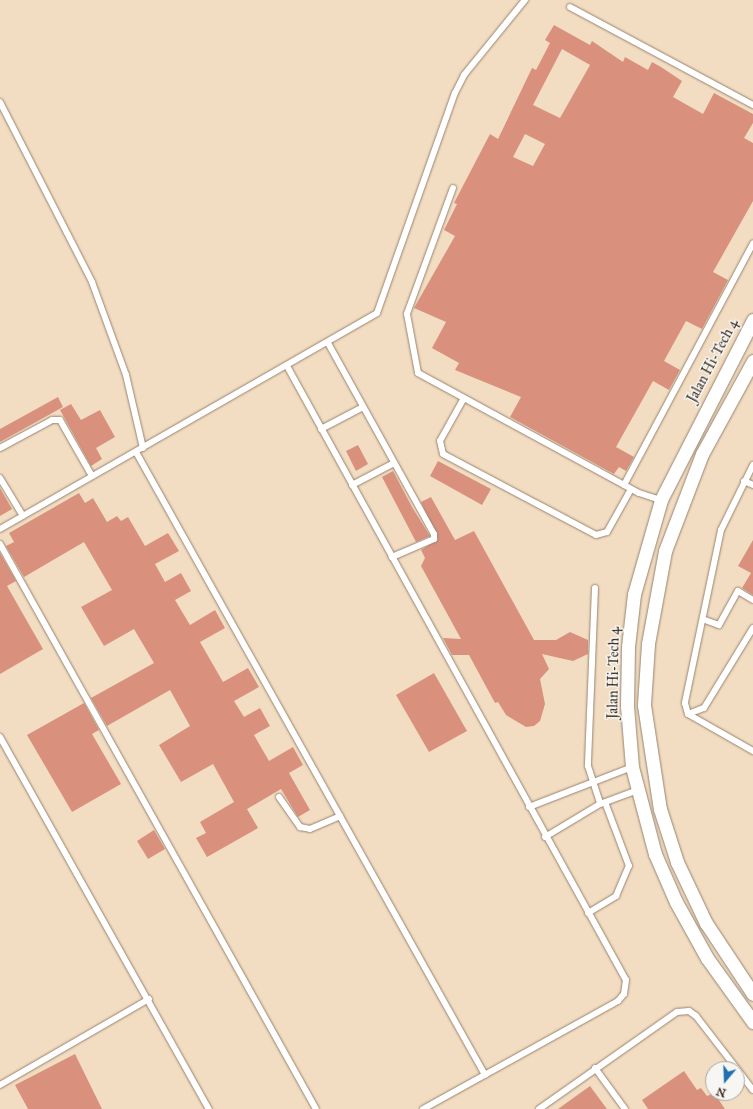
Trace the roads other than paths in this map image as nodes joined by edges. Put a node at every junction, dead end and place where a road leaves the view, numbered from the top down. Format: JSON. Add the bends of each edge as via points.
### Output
{"nodes":[{"id":1,"x":525,"y":0,"type":"edge"},
{"id":2,"x":570,"y":7,"type":"dead end"},
{"id":3,"x":0,"y":102,"type":"edge"},
{"id":4,"x":753,"y":105,"type":"edge"},
{"id":5,"x":453,"y":188,"type":"dead end"},
{"id":6,"x":753,"y":243,"type":"edge"},
{"id":7,"x":753,"y":320,"type":"edge"},
{"id":8,"x":328,"y":343,"type":"junction"},
{"id":9,"x":753,"y":362,"type":"edge"},
{"id":10,"x":287,"y":366,"type":"junction"},
{"id":11,"x":464,"y":398,"type":"junction"},
{"id":12,"x":363,"y":407,"type":"junction"},
{"id":13,"x":322,"y":429,"type":"junction"},
{"id":14,"x":0,"y":448,"type":"edge"},
{"id":15,"x":143,"y":448,"type":"junction"},
{"id":16,"x":136,"y":452,"type":"junction"},
{"id":17,"x":394,"y":463,"type":"junction"},
{"id":18,"x":753,"y":465,"type":"edge"},
{"id":19,"x":92,"y":476,"type":"junction"},
{"id":20,"x":0,"y":478,"type":"edge"},
{"id":21,"x":744,"y":481,"type":"junction"},
{"id":22,"x":352,"y":485,"type":"junction"},
{"id":23,"x":624,"y":485,"type":"junction"},
{"id":24,"x":753,"y":485,"type":"edge"},
{"id":25,"x":631,"y":489,"type":"junction"},
{"id":26,"x":661,"y":500,"type":"junction"},
{"id":27,"x":23,"y":516,"type":"junction"},
{"id":28,"x":0,"y":529,"type":"edge"},
{"id":29,"x":0,"y":544,"type":"edge"},
{"id":30,"x":392,"y":557,"type":"junction"},
{"id":31,"x":595,"y":588,"type":"dead end"},
{"id":32,"x":753,"y":600,"type":"edge"},
{"id":33,"x":705,"y":620,"type":"junction"},
{"id":34,"x":753,"y":628,"type":"edge"},
{"id":35,"x":688,"y":714,"type":"junction"},
{"id":36,"x":0,"y":737,"type":"edge"},
{"id":37,"x":753,"y":751,"type":"edge"},
{"id":38,"x":632,"y":767,"type":"junction"},
{"id":39,"x":591,"y":781,"type":"junction"},
{"id":40,"x":638,"y":790,"type":"junction"},
{"id":41,"x":279,"y":797,"type":"dead end"},
{"id":42,"x":602,"y":803,"type":"junction"},
{"id":43,"x":529,"y":807,"type":"junction"},
{"id":44,"x":340,"y":816,"type":"junction"},
{"id":45,"x":545,"y":837,"type":"junction"},
{"id":46,"x":588,"y":913,"type":"junction"},
{"id":47,"x":753,"y":994,"type":"edge"},
{"id":48,"x":149,"y":1000,"type":"junction"},
{"id":49,"x":753,"y":1022,"type":"edge"},
{"id":50,"x":730,"y":1061,"type":"edge"},
{"id":51,"x":595,"y":1068,"type":"junction"},
{"id":52,"x":485,"y":1075,"type":"junction"},
{"id":53,"x":745,"y":1080,"type":"edge"},
{"id":54,"x":0,"y":1085,"type":"edge"},
{"id":55,"x":753,"y":1090,"type":"edge"},
{"id":56,"x":209,"y":1109,"type":"edge"},
{"id":57,"x":316,"y":1109,"type":"edge"},
{"id":58,"x":423,"y":1109,"type":"edge"},
{"id":59,"x":540,"y":1109,"type":"edge"},
{"id":60,"x":625,"y":1109,"type":"edge"}],
"edges":[{"from":1,"to":8,"type":"lane","via":[[464,75],[455,93],[377,313]]},
{"from":2,"to":4,"type":"lane"},
{"from":3,"to":15,"type":"lane","via":[[92,282],[126,375]]},
{"from":5,"to":11,"type":"lane","via":[[407,314],[418,373]]},
{"from":6,"to":23,"type":"lane"},
{"from":7,"to":26,"type":"street","name":"Jalan Hi-Tech 4"},
{"from":8,"to":10,"type":"lane"},
{"from":8,"to":12,"type":"lane"},
{"from":9,"to":47,"type":"street","via":[[702,454],[665,551],[648,644],[644,706],[660,809],[677,862],[706,923]]},
{"from":10,"to":13,"type":"lane"},
{"from":10,"to":15,"type":"lane"},
{"from":11,"to":23,"type":"lane"},
{"from":11,"to":25,"type":"lane","via":[[440,441],[443,454],[596,535],[607,532]]},
{"from":12,"to":13,"type":"lane"},
{"from":12,"to":17,"type":"lane"},
{"from":13,"to":22,"type":"lane"},
{"from":14,"to":19,"type":"lane","via":[[52,420],[60,420]]},
{"from":15,"to":16,"type":"lane"},
{"from":16,"to":19,"type":"lane"},
{"from":16,"to":44,"type":"lane"},
{"from":17,"to":22,"type":"lane"},
{"from":17,"to":30,"type":"lane","via":[[434,537]]},
{"from":18,"to":21,"type":"lane"},
{"from":19,"to":27,"type":"lane"},
{"from":20,"to":27,"type":"lane"},
{"from":21,"to":24,"type":"lane"},
{"from":21,"to":33,"type":"lane","via":[[721,530]]},
{"from":22,"to":30,"type":"lane"},
{"from":23,"to":25,"type":"lane"},
{"from":25,"to":26,"type":"lane"},
{"from":26,"to":38,"type":"street","name":"Jalan Hi-Tech 4","via":[[634,594],[628,647]]},
{"from":27,"to":28,"type":"lane"},
{"from":29,"to":57,"type":"lane"},
{"from":30,"to":43,"type":"lane"},
{"from":31,"to":39,"type":"lane","via":[[588,766]]},
{"from":32,"to":33,"type":"lane","via":[[738,591],[719,625]]},
{"from":33,"to":35,"type":"lane","via":[[687,690]]},
{"from":34,"to":35,"type":"lane","via":[[704,708]]},
{"from":35,"to":37,"type":"lane"},
{"from":36,"to":48,"type":"lane"},
{"from":38,"to":39,"type":"lane"},
{"from":38,"to":40,"type":"street","name":"Jalan Hi-Tech 4"},
{"from":39,"to":42,"type":"lane"},
{"from":39,"to":43,"type":"lane"},
{"from":40,"to":42,"type":"lane"},
{"from":40,"to":49,"type":"street","name":"Jalan Hi-Tech 4","via":[[655,854],[676,902],[707,958]]},
{"from":41,"to":44,"type":"lane","via":[[300,827],[310,828]]},
{"from":42,"to":45,"type":"lane"},
{"from":42,"to":46,"type":"lane","via":[[629,866],[616,896]]},
{"from":43,"to":45,"type":"lane"},
{"from":44,"to":52,"type":"lane"},
{"from":45,"to":46,"type":"lane"},
{"from":46,"to":52,"type":"lane","via":[[626,980],[624,994]]},
{"from":48,"to":54,"type":"lane"},
{"from":48,"to":56,"type":"lane"},
{"from":50,"to":51,"type":"lane","via":[[689,1011],[668,1015]]},
{"from":51,"to":59,"type":"lane"},
{"from":51,"to":60,"type":"lane"},
{"from":52,"to":58,"type":"lane"},
{"from":53,"to":55,"type":"lane"}]}
